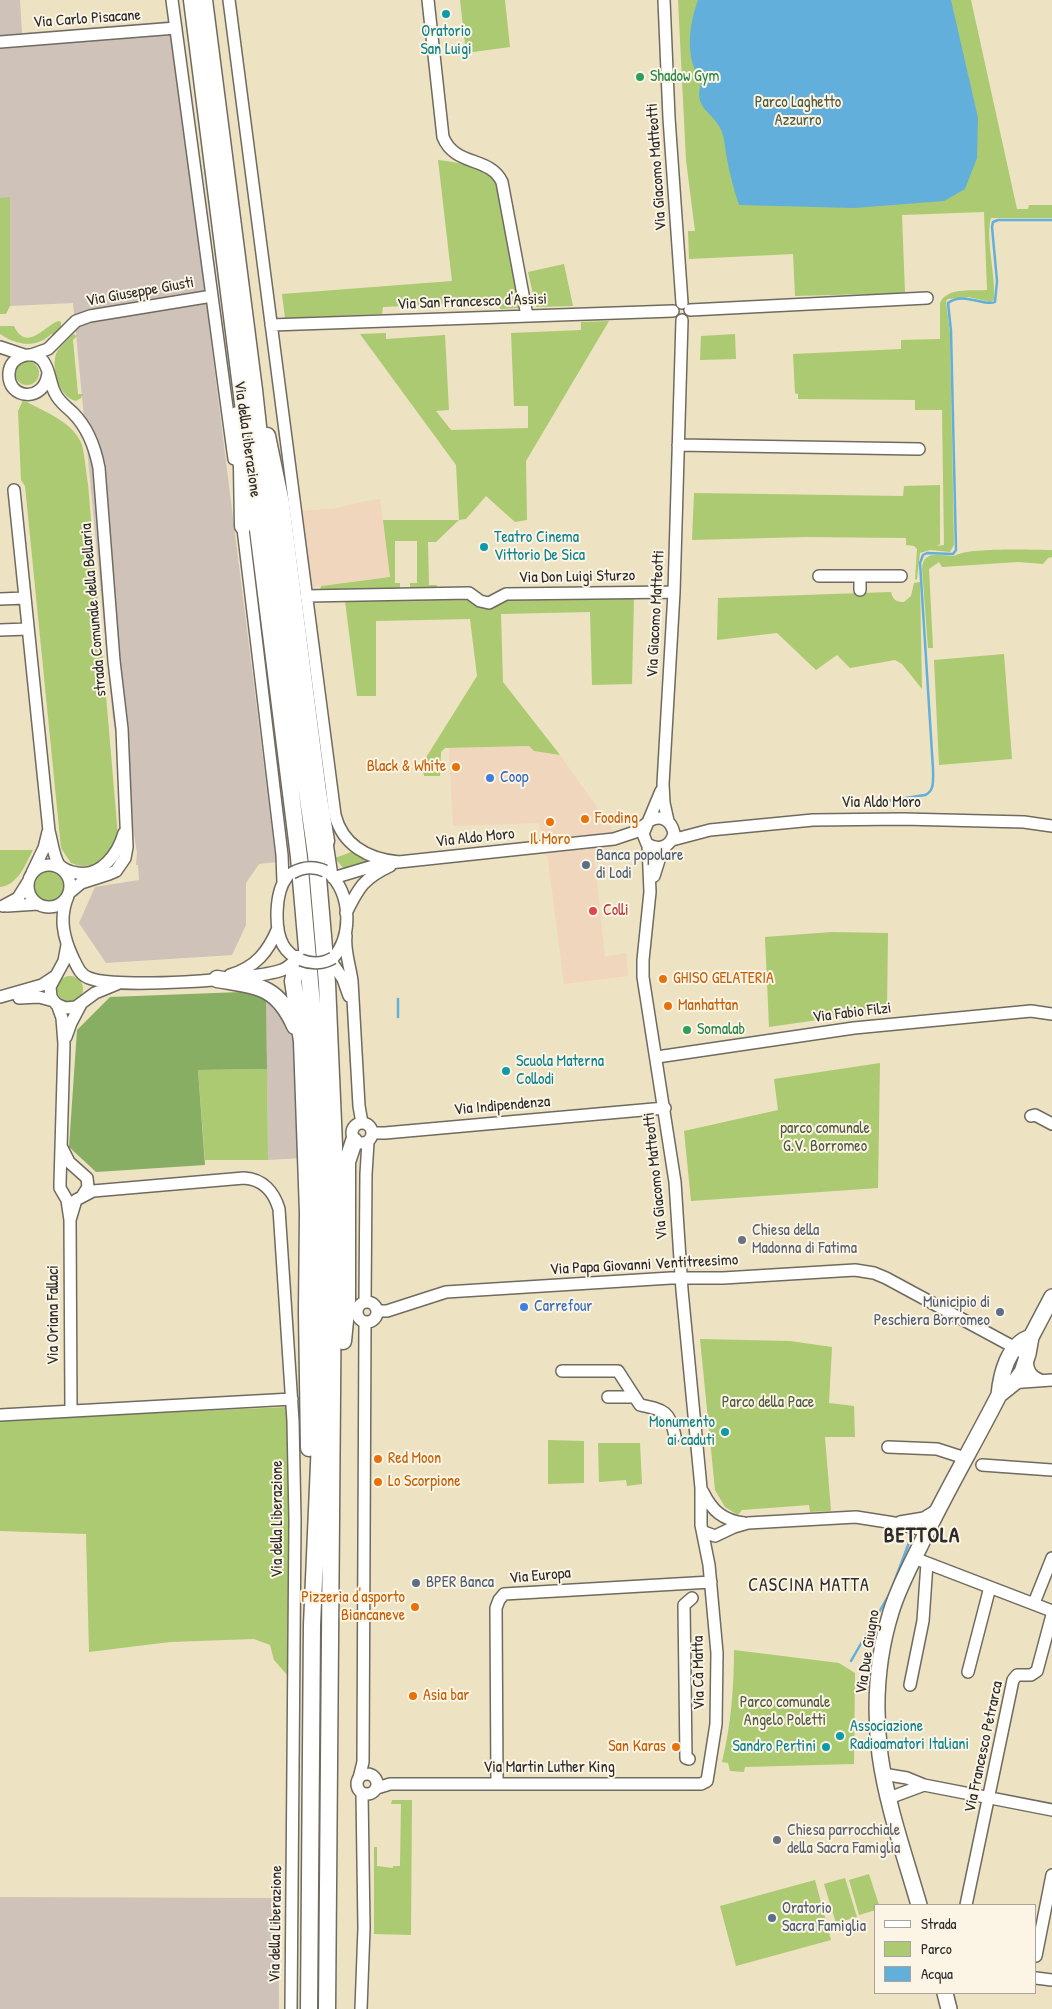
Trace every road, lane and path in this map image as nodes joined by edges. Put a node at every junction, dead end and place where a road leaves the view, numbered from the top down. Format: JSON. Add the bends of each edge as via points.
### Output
{"nodes":[{"id":1,"x":172,"y":0,"type":"edge"},
{"id":2,"x":192,"y":0,"type":"edge"},
{"id":3,"x":204,"y":0,"type":"edge"},
{"id":4,"x":229,"y":0,"type":"edge"},
{"id":5,"x":428,"y":0,"type":"edge"},
{"id":6,"x":664,"y":0,"type":"edge"},
{"id":7,"x":176,"y":28,"type":"junction"},
{"id":8,"x":0,"y":42,"type":"edge"},
{"id":9,"x":227,"y":273,"type":"junction"},
{"id":10,"x":212,"y":296,"type":"junction"},
{"id":11,"x":927,"y":298,"type":"dead end"},
{"id":12,"x":686,"y":306,"type":"junction"},
{"id":13,"x":673,"y":311,"type":"junction"},
{"id":14,"x":527,"y":316,"type":"junction"},
{"id":15,"x":682,"y":320,"type":"junction"},
{"id":16,"x":271,"y":325,"type":"junction"},
{"id":17,"x":54,"y":345,"type":"junction"},
{"id":18,"x":0,"y":347,"type":"edge"},
{"id":19,"x":0,"y":352,"type":"edge"},
{"id":20,"x":28,"y":355,"type":"junction"},
{"id":21,"x":47,"y":371,"type":"junction"},
{"id":22,"x":8,"y":374,"type":"junction"},
{"id":23,"x":254,"y":390,"type":"junction"},
{"id":24,"x":29,"y":394,"type":"junction"},
{"id":25,"x":62,"y":403,"type":"junction"},
{"id":26,"x":678,"y":445,"type":"junction"},
{"id":27,"x":919,"y":449,"type":"dead end"},
{"id":28,"x":14,"y":490,"type":"dead end"},
{"id":29,"x":243,"y":526,"type":"junction"},
{"id":30,"x":819,"y":576,"type":"dead end"},
{"id":31,"x":860,"y":576,"type":"junction"},
{"id":32,"x":901,"y":576,"type":"dead end"},
{"id":33,"x":860,"y":590,"type":"dead end"},
{"id":34,"x":674,"y":592,"type":"junction"},
{"id":35,"x":306,"y":596,"type":"junction"},
{"id":36,"x":25,"y":598,"type":"junction"},
{"id":37,"x":0,"y":599,"type":"edge"},
{"id":38,"x":28,"y":629,"type":"junction"},
{"id":39,"x":0,"y":630,"type":"edge"},
{"id":40,"x":663,"y":784,"type":"junction"},
{"id":41,"x":334,"y":806,"type":"junction"},
{"id":42,"x":669,"y":822,"type":"junction"},
{"id":43,"x":647,"y":823,"type":"junction"},
{"id":44,"x":126,"y":826,"type":"junction"},
{"id":45,"x":1052,"y":826,"type":"edge"},
{"id":46,"x":710,"y":830,"type":"junction"},
{"id":47,"x":49,"y":831,"type":"junction"},
{"id":48,"x":614,"y":839,"type":"junction"},
{"id":49,"x":326,"y":841,"type":"junction"},
{"id":50,"x":669,"y":843,"type":"junction"},
{"id":51,"x":648,"y":844,"type":"junction"},
{"id":52,"x":398,"y":862,"type":"junction"},
{"id":53,"x":330,"y":875,"type":"junction"},
{"id":54,"x":30,"y":877,"type":"junction"},
{"id":55,"x":283,"y":882,"type":"junction"},
{"id":56,"x":650,"y":892,"type":"junction"},
{"id":57,"x":69,"y":894,"type":"junction"},
{"id":58,"x":2,"y":906,"type":"edge"},
{"id":59,"x":42,"y":906,"type":"junction"},
{"id":60,"x":346,"y":913,"type":"junction"},
{"id":61,"x":278,"y":928,"type":"junction"},
{"id":62,"x":63,"y":929,"type":"junction"},
{"id":63,"x":346,"y":936,"type":"junction"},
{"id":64,"x":67,"y":945,"type":"junction"},
{"id":65,"x":299,"y":959,"type":"junction"},
{"id":66,"x":330,"y":961,"type":"junction"},
{"id":67,"x":83,"y":975,"type":"junction"},
{"id":68,"x":54,"y":977,"type":"junction"},
{"id":69,"x":217,"y":979,"type":"junction"},
{"id":70,"x":120,"y":983,"type":"junction"},
{"id":71,"x":0,"y":997,"type":"edge"},
{"id":72,"x":0,"y":1002,"type":"edge"},
{"id":73,"x":83,"y":1002,"type":"junction"},
{"id":74,"x":56,"y":1003,"type":"junction"},
{"id":75,"x":352,"y":1007,"type":"junction"},
{"id":76,"x":1052,"y":1014,"type":"edge"},
{"id":77,"x":302,"y":1042,"type":"junction"},
{"id":78,"x":64,"y":1044,"type":"junction"},
{"id":79,"x":657,"y":1057,"type":"junction"},
{"id":80,"x":665,"y":1108,"type":"junction"},
{"id":81,"x":1031,"y":1116,"type":"dead end"},
{"id":82,"x":1052,"y":1124,"type":"edge"},
{"id":83,"x":361,"y":1134,"type":"junction"},
{"id":84,"x":61,"y":1146,"type":"junction"},
{"id":85,"x":83,"y":1174,"type":"junction"},
{"id":86,"x":61,"y":1178,"type":"junction"},
{"id":87,"x":116,"y":1188,"type":"junction"},
{"id":88,"x":65,"y":1195,"type":"junction"},
{"id":89,"x":81,"y":1196,"type":"junction"},
{"id":90,"x":70,"y":1220,"type":"junction"},
{"id":91,"x":681,"y":1278,"type":"junction"},
{"id":92,"x":1052,"y":1298,"type":"edge"},
{"id":93,"x":365,"y":1302,"type":"junction"},
{"id":94,"x":377,"y":1311,"type":"junction"},
{"id":95,"x":365,"y":1322,"type":"junction"},
{"id":96,"x":1031,"y":1337,"type":"junction"},
{"id":97,"x":1015,"y":1348,"type":"junction"},
{"id":98,"x":1026,"y":1359,"type":"junction"},
{"id":99,"x":562,"y":1371,"type":"dead end"},
{"id":100,"x":1008,"y":1380,"type":"junction"},
{"id":101,"x":1046,"y":1380,"type":"edge"},
{"id":102,"x":608,"y":1397,"type":"dead end"},
{"id":103,"x":634,"y":1397,"type":"junction"},
{"id":104,"x":292,"y":1399,"type":"junction"},
{"id":105,"x":71,"y":1411,"type":"junction"},
{"id":106,"x":0,"y":1415,"type":"edge"},
{"id":107,"x":674,"y":1436,"type":"dead end"},
{"id":108,"x":888,"y":1447,"type":"dead end"},
{"id":109,"x":965,"y":1458,"type":"junction"},
{"id":110,"x":982,"y":1465,"type":"dead end"},
{"id":111,"x":1052,"y":1470,"type":"edge"},
{"id":112,"x":701,"y":1488,"type":"junction"},
{"id":113,"x":937,"y":1510,"type":"junction"},
{"id":114,"x":719,"y":1515,"type":"junction"},
{"id":115,"x":702,"y":1519,"type":"junction"},
{"id":116,"x":748,"y":1523,"type":"junction"},
{"id":117,"x":894,"y":1523,"type":"junction"},
{"id":118,"x":927,"y":1531,"type":"junction"},
{"id":119,"x":704,"y":1532,"type":"junction"},
{"id":120,"x":720,"y":1534,"type":"junction"},
{"id":121,"x":1052,"y":1558,"type":"edge"},
{"id":122,"x":921,"y":1560,"type":"junction"},
{"id":123,"x":709,"y":1565,"type":"junction"},
{"id":124,"x":711,"y":1582,"type":"junction"},
{"id":125,"x":990,"y":1587,"type":"junction"},
{"id":126,"x":692,"y":1598,"type":"dead end"},
{"id":127,"x":1034,"y":1604,"type":"junction"},
{"id":128,"x":1052,"y":1611,"type":"edge"},
{"id":129,"x":1052,"y":1615,"type":"edge"},
{"id":130,"x":312,"y":1625,"type":"junction"},
{"id":131,"x":330,"y":1625,"type":"junction"},
{"id":132,"x":968,"y":1672,"type":"dead end"},
{"id":133,"x":910,"y":1685,"type":"dead end"},
{"id":134,"x":689,"y":1759,"type":"dead end"},
{"id":135,"x":883,"y":1774,"type":"junction"},
{"id":136,"x":707,"y":1780,"type":"joint"},
{"id":137,"x":497,"y":1784,"type":"junction"},
{"id":138,"x":368,"y":1785,"type":"junction"},
{"id":139,"x":924,"y":1785,"type":"junction"},
{"id":140,"x":889,"y":1798,"type":"junction"},
{"id":141,"x":989,"y":1798,"type":"junction"},
{"id":142,"x":1052,"y":1810,"type":"edge"},
{"id":143,"x":1052,"y":1875,"type":"edge"},
{"id":144,"x":919,"y":1904,"type":"edge"},
{"id":145,"x":966,"y":1904,"type":"edge"},
{"id":146,"x":1037,"y":1951,"type":"edge"},
{"id":147,"x":1037,"y":1978,"type":"edge"},
{"id":148,"x":1052,"y":1980,"type":"edge"},
{"id":149,"x":945,"y":1994,"type":"edge"},
{"id":150,"x":291,"y":2009,"type":"edge"},
{"id":151,"x":309,"y":2009,"type":"edge"},
{"id":152,"x":327,"y":2009,"type":"edge"},
{"id":153,"x":362,"y":2009,"type":"edge"},
{"id":154,"x":949,"y":2009,"type":"edge"}],
"edges":[{"from":1,"to":7,"type":"street","name":"Via della Liberazione"},
{"from":2,"to":9,"type":"highway"},
{"from":3,"to":23,"type":"highway"},
{"from":4,"to":16,"type":"street"},
{"from":5,"to":14,"type":"street","via":[[443,137],[453,153],[488,168],[502,182]]},
{"from":6,"to":12,"type":"street","name":"Via Giacomo Matteotti","via":[[669,112]]},
{"from":7,"to":8,"type":"street","name":"Via Carlo Pisacane"},
{"from":7,"to":10,"type":"street","name":"Via della Liberazione"},
{"from":9,"to":29,"type":"highway","via":[[229,337],[241,450]]},
{"from":9,"to":130,"type":"highway","via":[[300,857],[314,1017],[319,1143],[321,1418]]},
{"from":10,"to":17,"type":"street","name":"Via Giuseppe Giusti","via":[[96,314],[79,320]]},
{"from":10,"to":29,"type":"street","name":"Via della Liberazione"},
{"from":11,"to":12,"type":"street"},
{"from":12,"to":13,"type":"street","via":[[676,305]]},
{"from":12,"to":15,"type":"street","via":[[688,317]]},
{"from":13,"to":14,"type":"street","name":"Via San Francesco d'Assisi"},
{"from":13,"to":15,"type":"street","via":[[676,318]]},
{"from":14,"to":16,"type":"street","name":"Via San Francesco d'Assisi"},
{"from":15,"to":26,"type":"street","name":"Via Giacomo Matteotti"},
{"from":16,"to":35,"type":"street"},
{"from":17,"to":20,"type":"street","name":"Via Giuseppe Giusti"},
{"from":17,"to":21,"type":"street","name":"Via Giuseppe Giusti"},
{"from":18,"to":20,"type":"street"},
{"from":19,"to":22,"type":"street"},
{"from":20,"to":21,"type":"street","via":[[41,359]]},
{"from":20,"to":22,"type":"street","via":[[13,362]]},
{"from":21,"to":24,"type":"street","via":[[47,380],[41,390]]},
{"from":21,"to":25,"type":"street"},
{"from":22,"to":24,"type":"street","via":[[14,389]]},
{"from":23,"to":49,"type":"highway","via":[[273,456],[282,503]]},
{"from":23,"to":131,"type":"highway","via":[[268,516],[316,855],[327,983],[334,1146]]},
{"from":24,"to":25,"type":"street"},
{"from":25,"to":44,"type":"street","name":"strada Comunale della Bellaria","via":[[88,434],[99,468],[122,729]]},
{"from":26,"to":27,"type":"street"},
{"from":26,"to":34,"type":"street","name":"Via Giacomo Matteotti"},
{"from":28,"to":36,"type":"street"},
{"from":29,"to":55,"type":"street","name":"Via della Liberazione","via":[[283,857]]},
{"from":30,"to":31,"type":"street"},
{"from":31,"to":32,"type":"street"},
{"from":31,"to":33,"type":"street"},
{"from":34,"to":35,"type":"street","name":"Via Don Luigi Sturzo","via":[[506,594],[489,603],[469,593]]},
{"from":34,"to":40,"type":"street","name":"Via Giacomo Matteotti"},
{"from":35,"to":41,"type":"street"},
{"from":36,"to":37,"type":"street"},
{"from":36,"to":38,"type":"street"},
{"from":38,"to":39,"type":"street"},
{"from":38,"to":47,"type":"street"},
{"from":40,"to":42,"type":"street","name":"Via Giacomo Matteotti"},
{"from":40,"to":43,"type":"street","name":"Via Giacomo Matteotti"},
{"from":41,"to":49,"type":"street"},
{"from":41,"to":52,"type":"street","via":[[340,831],[354,846],[370,855]]},
{"from":42,"to":43,"type":"street","via":[[658,818]]},
{"from":42,"to":46,"type":"street","name":"Via Aldo Moro"},
{"from":42,"to":50,"type":"street","via":[[674,833]]},
{"from":43,"to":48,"type":"street","name":"Via Aldo Moro","via":[[635,832]]},
{"from":43,"to":51,"type":"street","via":[[643,834]]},
{"from":44,"to":47,"type":"street","via":[[115,853],[100,868],[81,874],[63,868],[55,856]]},
{"from":44,"to":57,"type":"street","via":[[127,850],[118,868],[81,883]]},
{"from":45,"to":46,"type":"street","name":"Via Aldo Moro","via":[[1024,822],[813,820]]},
{"from":46,"to":50,"type":"street","name":"Via Aldo Moro"},
{"from":47,"to":54,"type":"street"},
{"from":48,"to":51,"type":"street","name":"Via Aldo Moro"},
{"from":48,"to":52,"type":"street","name":"Via Aldo Moro"},
{"from":49,"to":53,"type":"street"},
{"from":50,"to":51,"type":"street","via":[[658,848]]},
{"from":50,"to":56,"type":"street","name":"Via Giacomo Matteotti","via":[[658,862]]},
{"from":51,"to":56,"type":"street","name":"Via Giacomo Matteotti"},
{"from":52,"to":53,"type":"street","name":"Via Aldo Moro"},
{"from":52,"to":60,"type":"street","name":"Via Aldo Moro","via":[[366,880]]},
{"from":53,"to":55,"type":"street","bridge":true,"via":[[311,868],[299,869]]},
{"from":53,"to":60,"type":"street","via":[[343,896]]},
{"from":54,"to":57,"type":"street","via":[[42,866],[58,866],[69,878]]},
{"from":54,"to":58,"type":"street","via":[[18,898]]},
{"from":54,"to":59,"type":"street","via":[[29,894]]},
{"from":55,"to":61,"type":"street","via":[[278,900]]},
{"from":56,"to":79,"type":"street","name":"Via Giacomo Matteotti","via":[[642,967]]},
{"from":57,"to":59,"type":"street","via":[[58,906]]},
{"from":57,"to":62,"type":"street","via":[[63,910]]},
{"from":58,"to":59,"type":"street"},
{"from":59,"to":62,"type":"street"},
{"from":60,"to":63,"type":"street"},
{"from":61,"to":65,"type":"street","via":[[282,944]]},
{"from":61,"to":69,"type":"street","via":[[257,962],[240,972]]},
{"from":62,"to":64,"type":"street"},
{"from":63,"to":66,"type":"street"},
{"from":63,"to":75,"type":"street"},
{"from":64,"to":67,"type":"street"},
{"from":64,"to":68,"type":"street","via":[[64,961]]},
{"from":65,"to":66,"type":"street","bridge":true,"via":[[312,963]]},
{"from":65,"to":69,"type":"street","via":[[280,971]]},
{"from":65,"to":77,"type":"highway","via":[[293,981]]},
{"from":66,"to":75,"type":"street","via":[[342,979]]},
{"from":67,"to":68,"type":"street","via":[[68,970]]},
{"from":67,"to":70,"type":"street","via":[[93,980]]},
{"from":67,"to":73,"type":"street","via":[[89,988]]},
{"from":68,"to":71,"type":"street","via":[[42,985]]},
{"from":68,"to":74,"type":"street","via":[[50,989]]},
{"from":69,"to":70,"type":"street"},
{"from":69,"to":77,"type":"highway","via":[[260,986],[268,991],[286,1008]]},
{"from":70,"to":73,"type":"street"},
{"from":72,"to":74,"type":"street","via":[[34,996]]},
{"from":73,"to":74,"type":"street","via":[[70,1008]]},
{"from":73,"to":78,"type":"street"},
{"from":74,"to":78,"type":"street","via":[[62,1018]]},
{"from":75,"to":83,"type":"street"},
{"from":76,"to":79,"type":"street","name":"Via Fabio Filzi","via":[[1031,1011],[854,1028]]},
{"from":77,"to":130,"type":"highway","via":[[308,1213]]},
{"from":78,"to":84,"type":"street"},
{"from":79,"to":80,"type":"street","name":"Via Giacomo Matteotti"},
{"from":80,"to":83,"type":"street","name":"Via Indipendenza"},
{"from":80,"to":91,"type":"street","name":"Via Giacomo Matteotti","via":[[678,1209]]},
{"from":81,"to":82,"type":"street"},
{"from":83,"to":93,"type":"street","via":[[366,1174]]},
{"from":83,"to":131,"type":"highway","via":[[347,1162],[347,1300],[343,1336],[338,1523]]},
{"from":84,"to":85,"type":"street","via":[[66,1158]]},
{"from":84,"to":86,"type":"street"},
{"from":85,"to":86,"type":"street","via":[[71,1170]]},
{"from":85,"to":87,"type":"street","name":"Via della Liberazione","via":[[102,1185]]},
{"from":85,"to":89,"type":"street","via":[[88,1187]]},
{"from":86,"to":88,"type":"street","via":[[60,1188]]},
{"from":87,"to":89,"type":"street","name":"Via della Liberazione"},
{"from":87,"to":104,"type":"street","name":"Via della Liberazione","via":[[244,1178],[256,1180],[271,1192],[280,1217]]},
{"from":88,"to":89,"type":"street","via":[[70,1198]]},
{"from":88,"to":90,"type":"street"},
{"from":89,"to":90,"type":"street","via":[[73,1206]]},
{"from":90,"to":105,"type":"street","name":"Via Oriana Fallaci"},
{"from":91,"to":94,"type":"street","name":"Via Papa Giovanni Ventitreesimo","via":[[446,1292],[387,1311]]},
{"from":91,"to":97,"type":"street","name":"Via Papa Giovanni Ventitreesimo","via":[[838,1269],[874,1273]]},
{"from":91,"to":112,"type":"street","name":"Via Giacomo Matteotti"},
{"from":92,"to":96,"type":"main road"},
{"from":93,"to":94,"type":"street","via":[[373,1304]]},
{"from":93,"to":95,"type":"street","via":[[356,1311],[358,1318]]},
{"from":94,"to":95,"type":"street","via":[[374,1320]]},
{"from":95,"to":138,"type":"street","via":[[363,1762]]},
{"from":96,"to":97,"type":"main road"},
{"from":96,"to":98,"type":"main road"},
{"from":97,"to":98,"type":"street","name":"Via Papa Giovanni Ventitreesimo","via":[[1023,1352]]},
{"from":97,"to":100,"type":"main road","via":[[1006,1362]]},
{"from":98,"to":100,"type":"main road","via":[[1022,1372]]},
{"from":98,"to":101,"type":"street","name":"Via Papa Giovanni Ventitreesimo","via":[[1029,1372]]},
{"from":99,"to":103,"type":"street","via":[[618,1371]]},
{"from":100,"to":101,"type":"street"},
{"from":100,"to":109,"type":"main road","name":"Via Due Giugno"},
{"from":102,"to":103,"type":"street"},
{"from":103,"to":107,"type":"street","via":[[640,1406],[661,1409],[669,1416]]},
{"from":104,"to":105,"type":"street"},
{"from":104,"to":150,"type":"street","name":"Via della Liberazione","via":[[295,1538]]},
{"from":105,"to":106,"type":"street"},
{"from":108,"to":109,"type":"street","via":[[937,1449]]},
{"from":109,"to":113,"type":"main road","name":"Via Due Giugno"},
{"from":110,"to":111,"type":"street"},
{"from":112,"to":114,"type":"street","name":"Via Giacomo Matteotti"},
{"from":112,"to":115,"type":"street","name":"Via Giacomo Matteotti"},
{"from":113,"to":117,"type":"street","via":[[924,1518]]},
{"from":113,"to":118,"type":"main road","name":"Via Due Giugno"},
{"from":114,"to":115,"type":"street","via":[[708,1513]]},
{"from":114,"to":116,"type":"street"},
{"from":114,"to":120,"type":"street","via":[[725,1525]]},
{"from":115,"to":119,"type":"street","name":"Via Giacomo Matteotti"},
{"from":116,"to":117,"type":"street","via":[[847,1517]]},
{"from":116,"to":120,"type":"street"},
{"from":117,"to":118,"type":"street"},
{"from":118,"to":122,"type":"main road","name":"Via Due Giugno"},
{"from":119,"to":120,"type":"street","via":[[710,1536]]},
{"from":119,"to":123,"type":"street","name":"Via Cà Matta"},
{"from":120,"to":123,"type":"street","name":"Via Cà Matta"},
{"from":121,"to":127,"type":"street"},
{"from":122,"to":125,"type":"street"},
{"from":122,"to":133,"type":"street","via":[[923,1621]]},
{"from":122,"to":135,"type":"main road","name":"Via Due Giugno","via":[[899,1589],[881,1660],[877,1717]]},
{"from":123,"to":124,"type":"street","name":"Via Cà Matta"},
{"from":124,"to":136,"type":"street","name":"Via Cà Matta","via":[[717,1699]]},
{"from":124,"to":137,"type":"street","name":"Via Europa","via":[[504,1594],[496,1608]]},
{"from":125,"to":127,"type":"street"},
{"from":125,"to":132,"type":"street"},
{"from":126,"to":134,"type":"street","via":[[684,1605],[690,1677],[686,1758]]},
{"from":127,"to":128,"type":"street"},
{"from":129,"to":141,"type":"street","name":"Via Francesco Petrarca","via":[[1037,1671],[1031,1675],[1017,1675],[1013,1680]]},
{"from":130,"to":151,"type":"highway"},
{"from":131,"to":152,"type":"highway"},
{"from":135,"to":139,"type":"street"},
{"from":135,"to":140,"type":"main road","name":"Via Due Giugno"},
{"from":136,"to":137,"type":"street","name":"Via Martin Luther King","via":[[701,1784]]},
{"from":137,"to":138,"type":"street","name":"Via Martin Luther King"},
{"from":138,"to":153,"type":"street","via":[[363,1807]]},
{"from":139,"to":140,"type":"street"},
{"from":139,"to":141,"type":"street"},
{"from":140,"to":144,"type":"main road","name":"Via Due Giugno"},
{"from":141,"to":142,"type":"street"},
{"from":141,"to":145,"type":"street","name":"Via Francesco Petrarca"},
{"from":143,"to":146,"type":"street"},
{"from":147,"to":148,"type":"street"},
{"from":149,"to":154,"type":"main road"}]}
